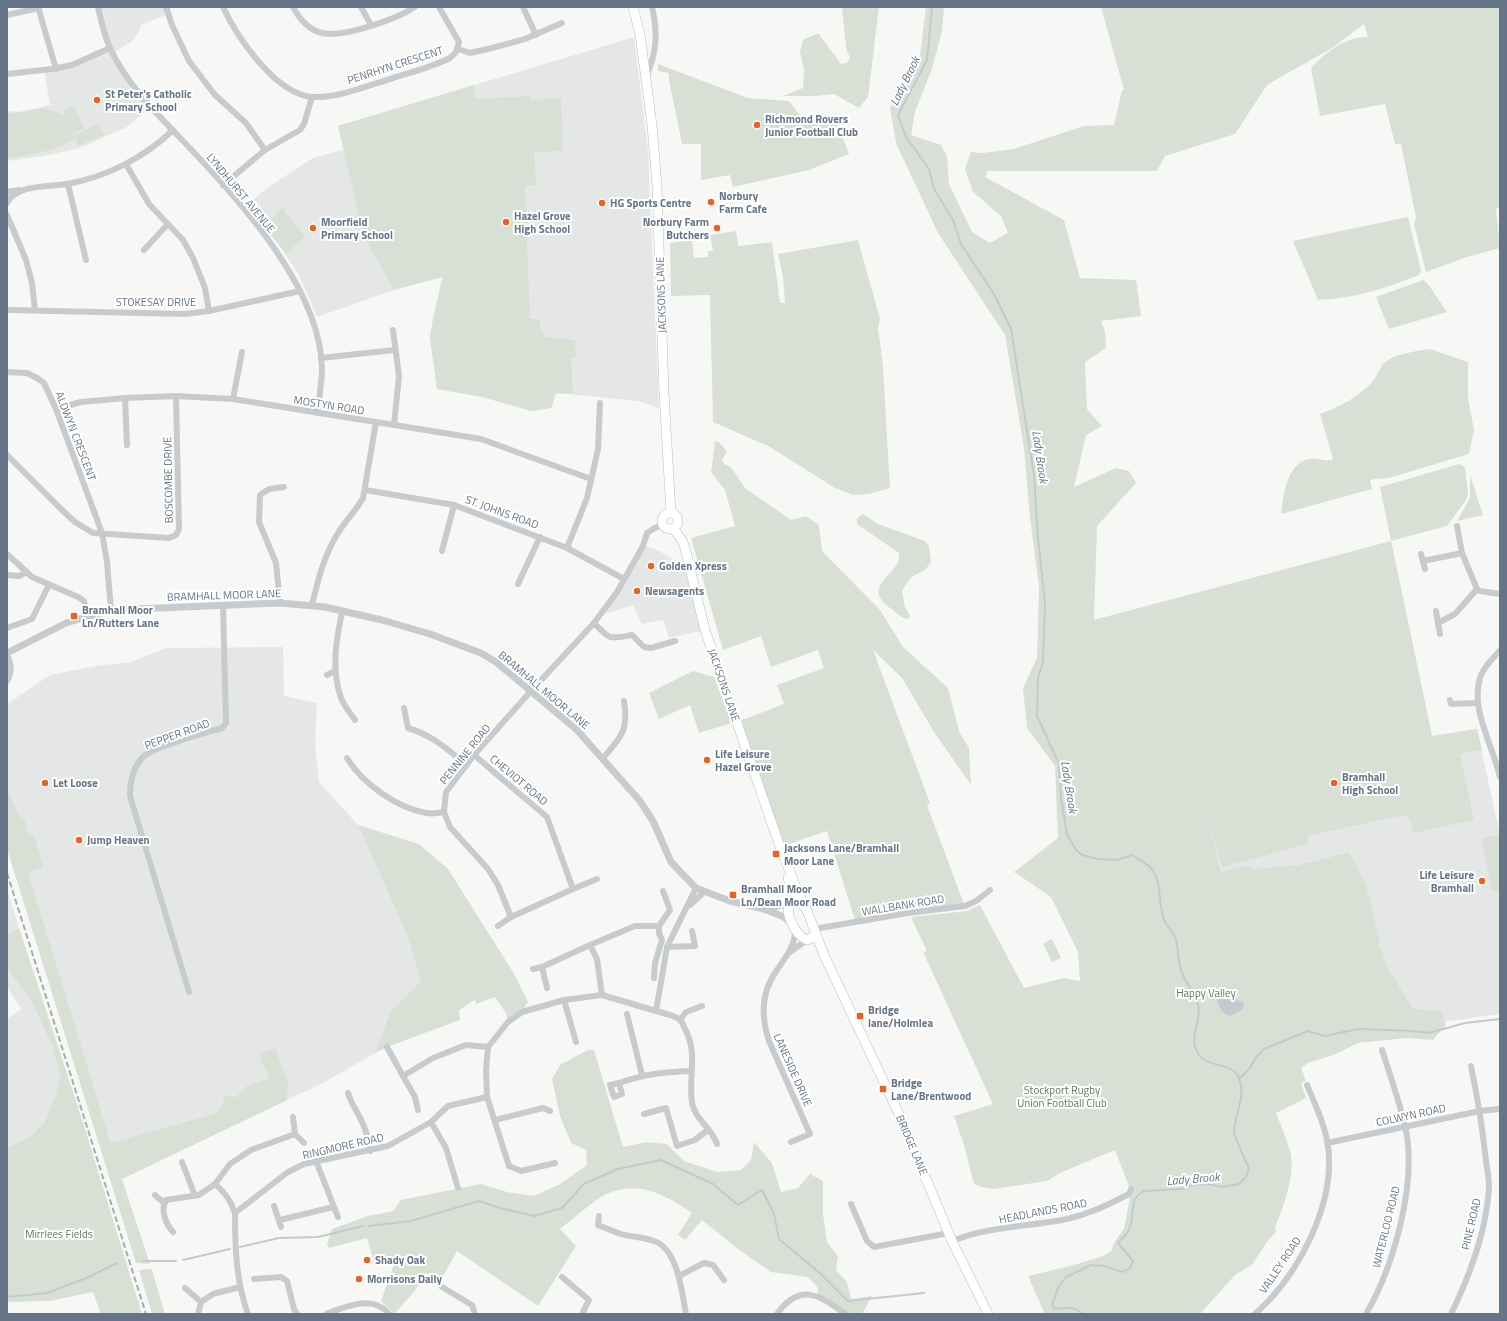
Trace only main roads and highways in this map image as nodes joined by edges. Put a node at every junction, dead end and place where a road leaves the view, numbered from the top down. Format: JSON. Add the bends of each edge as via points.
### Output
{"nodes":[{"id":1,"x":633,"y":7,"type":"edge"},
{"id":2,"x":671,"y":513,"type":"junction"},
{"id":3,"x":673,"y":528,"type":"junction"},
{"id":4,"x":778,"y":841,"type":"junction"},
{"id":5,"x":790,"y":903,"type":"junction"},
{"id":6,"x":803,"y":904,"type":"junction"},
{"id":7,"x":811,"y":935,"type":"junction"},
{"id":8,"x":988,"y":1314,"type":"edge"}],
"edges":[{"from":1,"to":2,"type":"main road","name":"JACKSONS LANE","via":[[640,34],[658,186],[664,393]]},
{"from":2,"to":3,"type":"main road","name":"JACKSONS LANE","via":[[678,520]]},
{"from":2,"to":3,"type":"main road","via":[[663,517],[663,524],[668,529]]},
{"from":3,"to":4,"type":"main road","name":"JACKSONS LANE","via":[[683,542],[705,630]]},
{"from":4,"to":5,"type":"main road","name":"JACKSONS LANE","via":[[791,887]]},
{"from":4,"to":6,"type":"main road","name":"JACKSONS LANE"},
{"from":5,"to":6,"type":"main road","via":[[798,901]]},
{"from":5,"to":7,"type":"main road","name":"JACKSONS LANE","via":[[789,914],[798,934]]},
{"from":6,"to":7,"type":"main road","name":"JACKSONS LANE"},
{"from":7,"to":8,"type":"main road","name":"BRIDGE LANE","via":[[824,955],[898,1112],[950,1237]]}]}
